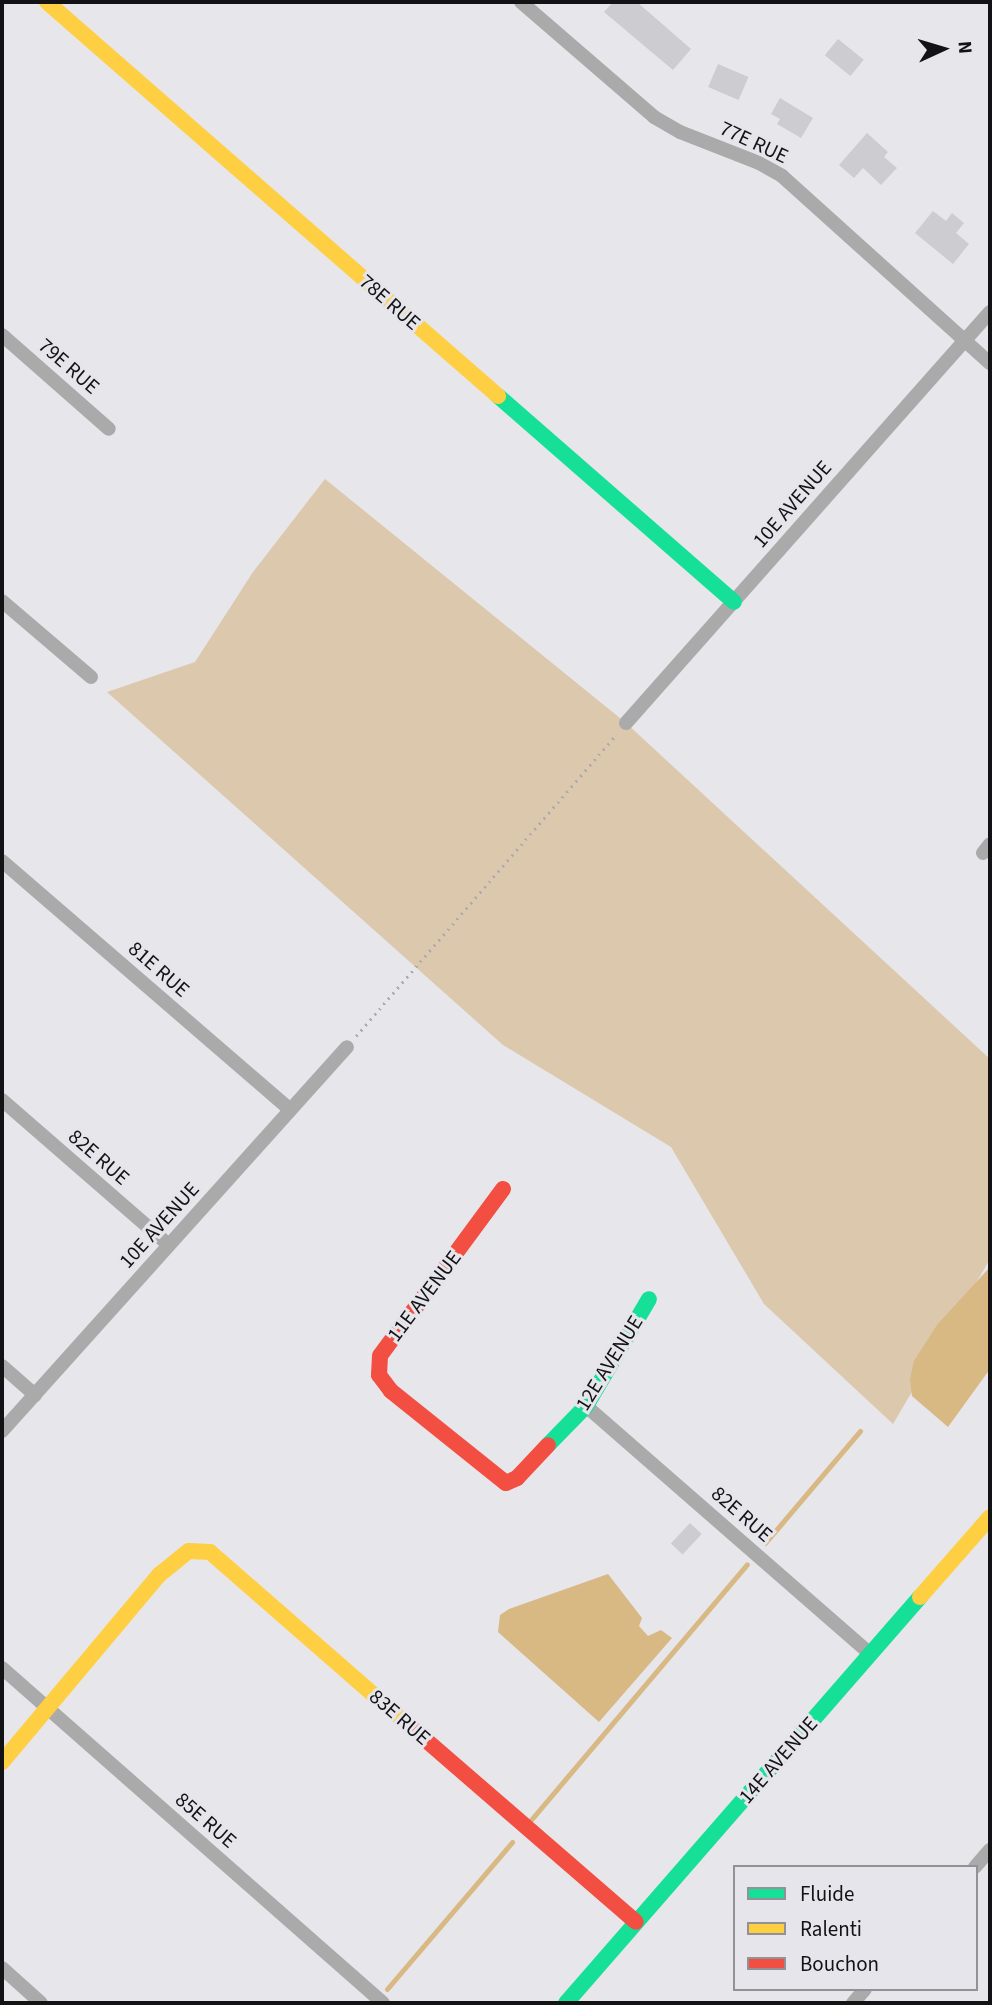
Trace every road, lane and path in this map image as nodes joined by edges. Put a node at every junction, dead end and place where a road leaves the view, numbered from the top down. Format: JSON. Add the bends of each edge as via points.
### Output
{"nodes":[{"id":1,"x":47,"y":2,"type":"edge"},
{"id":2,"x":521,"y":2,"type":"edge"},
{"id":3,"x":990,"y":312,"type":"edge"},
{"id":4,"x":2,"y":335,"type":"edge"},
{"id":5,"x":965,"y":340,"type":"junction"},
{"id":6,"x":990,"y":363,"type":"edge"},
{"id":7,"x":109,"y":429,"type":"dead end"},
{"id":8,"x":2,"y":601,"type":"edge"},
{"id":9,"x":734,"y":602,"type":"junction"},
{"id":10,"x":90,"y":677,"type":"dead end"},
{"id":11,"x":626,"y":723,"type":"joint"},
{"id":12,"x":2,"y":861,"type":"edge"},
{"id":13,"x":347,"y":1046,"type":"joint"},
{"id":14,"x":2,"y":1100,"type":"edge"},
{"id":15,"x":289,"y":1109,"type":"junction"},
{"id":16,"x":503,"y":1189,"type":"dead end"},
{"id":17,"x":169,"y":1245,"type":"junction"},
{"id":18,"x":649,"y":1299,"type":"dead end"},
{"id":19,"x":2,"y":1366,"type":"edge"},
{"id":20,"x":35,"y":1395,"type":"junction"},
{"id":21,"x":586,"y":1406,"type":"junction"},
{"id":22,"x":2,"y":1431,"type":"edge"},
{"id":23,"x":506,"y":1483,"type":"joint"},
{"id":24,"x":990,"y":1517,"type":"edge"},
{"id":25,"x":870,"y":1654,"type":"junction"},
{"id":26,"x":2,"y":1668,"type":"edge"},
{"id":27,"x":47,"y":1709,"type":"junction"},
{"id":28,"x":2,"y":1762,"type":"edge"},
{"id":29,"x":990,"y":1850,"type":"edge"},
{"id":30,"x":977,"y":1865,"type":"edge"},
{"id":31,"x":636,"y":1923,"type":"junction"},
{"id":32,"x":2,"y":1968,"type":"edge"},
{"id":33,"x":41,"y":2003,"type":"edge"},
{"id":34,"x":383,"y":2003,"type":"edge"},
{"id":35,"x":566,"y":2003,"type":"edge"}],
"edges":[{"from":1,"to":9,"type":"street","name":"78E RUE"},
{"from":2,"to":5,"type":"street","name":"77E RUE","via":[[654,117],[782,176]]},
{"from":3,"to":5,"type":"street","name":"10E AVENUE"},
{"from":4,"to":7,"type":"street","name":"79E RUE"},
{"from":5,"to":6,"type":"street","name":"77E RUE"},
{"from":5,"to":9,"type":"street","name":"10E AVENUE"},
{"from":8,"to":10,"type":"street"},
{"from":9,"to":11,"type":"street","name":"10E AVENUE"},
{"from":11,"to":13,"type":"path"},
{"from":12,"to":15,"type":"street","name":"81E RUE"},
{"from":13,"to":15,"type":"street","name":"10E AVENUE"},
{"from":14,"to":17,"type":"street","name":"82E RUE"},
{"from":15,"to":17,"type":"street","name":"10E AVENUE"},
{"from":16,"to":23,"type":"street","name":"11E AVENUE","via":[[380,1356],[379,1375],[391,1391]]},
{"from":17,"to":20,"type":"street","name":"10E AVENUE"},
{"from":18,"to":21,"type":"street","name":"12E AVENUE"},
{"from":19,"to":20,"type":"street"},
{"from":20,"to":22,"type":"street","name":"10E AVENUE"},
{"from":21,"to":23,"type":"street","name":"12E AVENUE","via":[[517,1478]]},
{"from":21,"to":25,"type":"street","name":"82E RUE"},
{"from":24,"to":25,"type":"street","name":"14E AVENUE"},
{"from":25,"to":31,"type":"street","name":"14E AVENUE"},
{"from":26,"to":27,"type":"street","name":"85E RUE"},
{"from":27,"to":28,"type":"street"},
{"from":27,"to":31,"type":"street","name":"83E RUE","via":[[159,1575],[189,1551],[210,1552]]},
{"from":27,"to":34,"type":"street","name":"85E RUE"},
{"from":29,"to":30,"type":"street"},
{"from":31,"to":35,"type":"street","name":"14E AVENUE"},
{"from":32,"to":33,"type":"street"}]}
